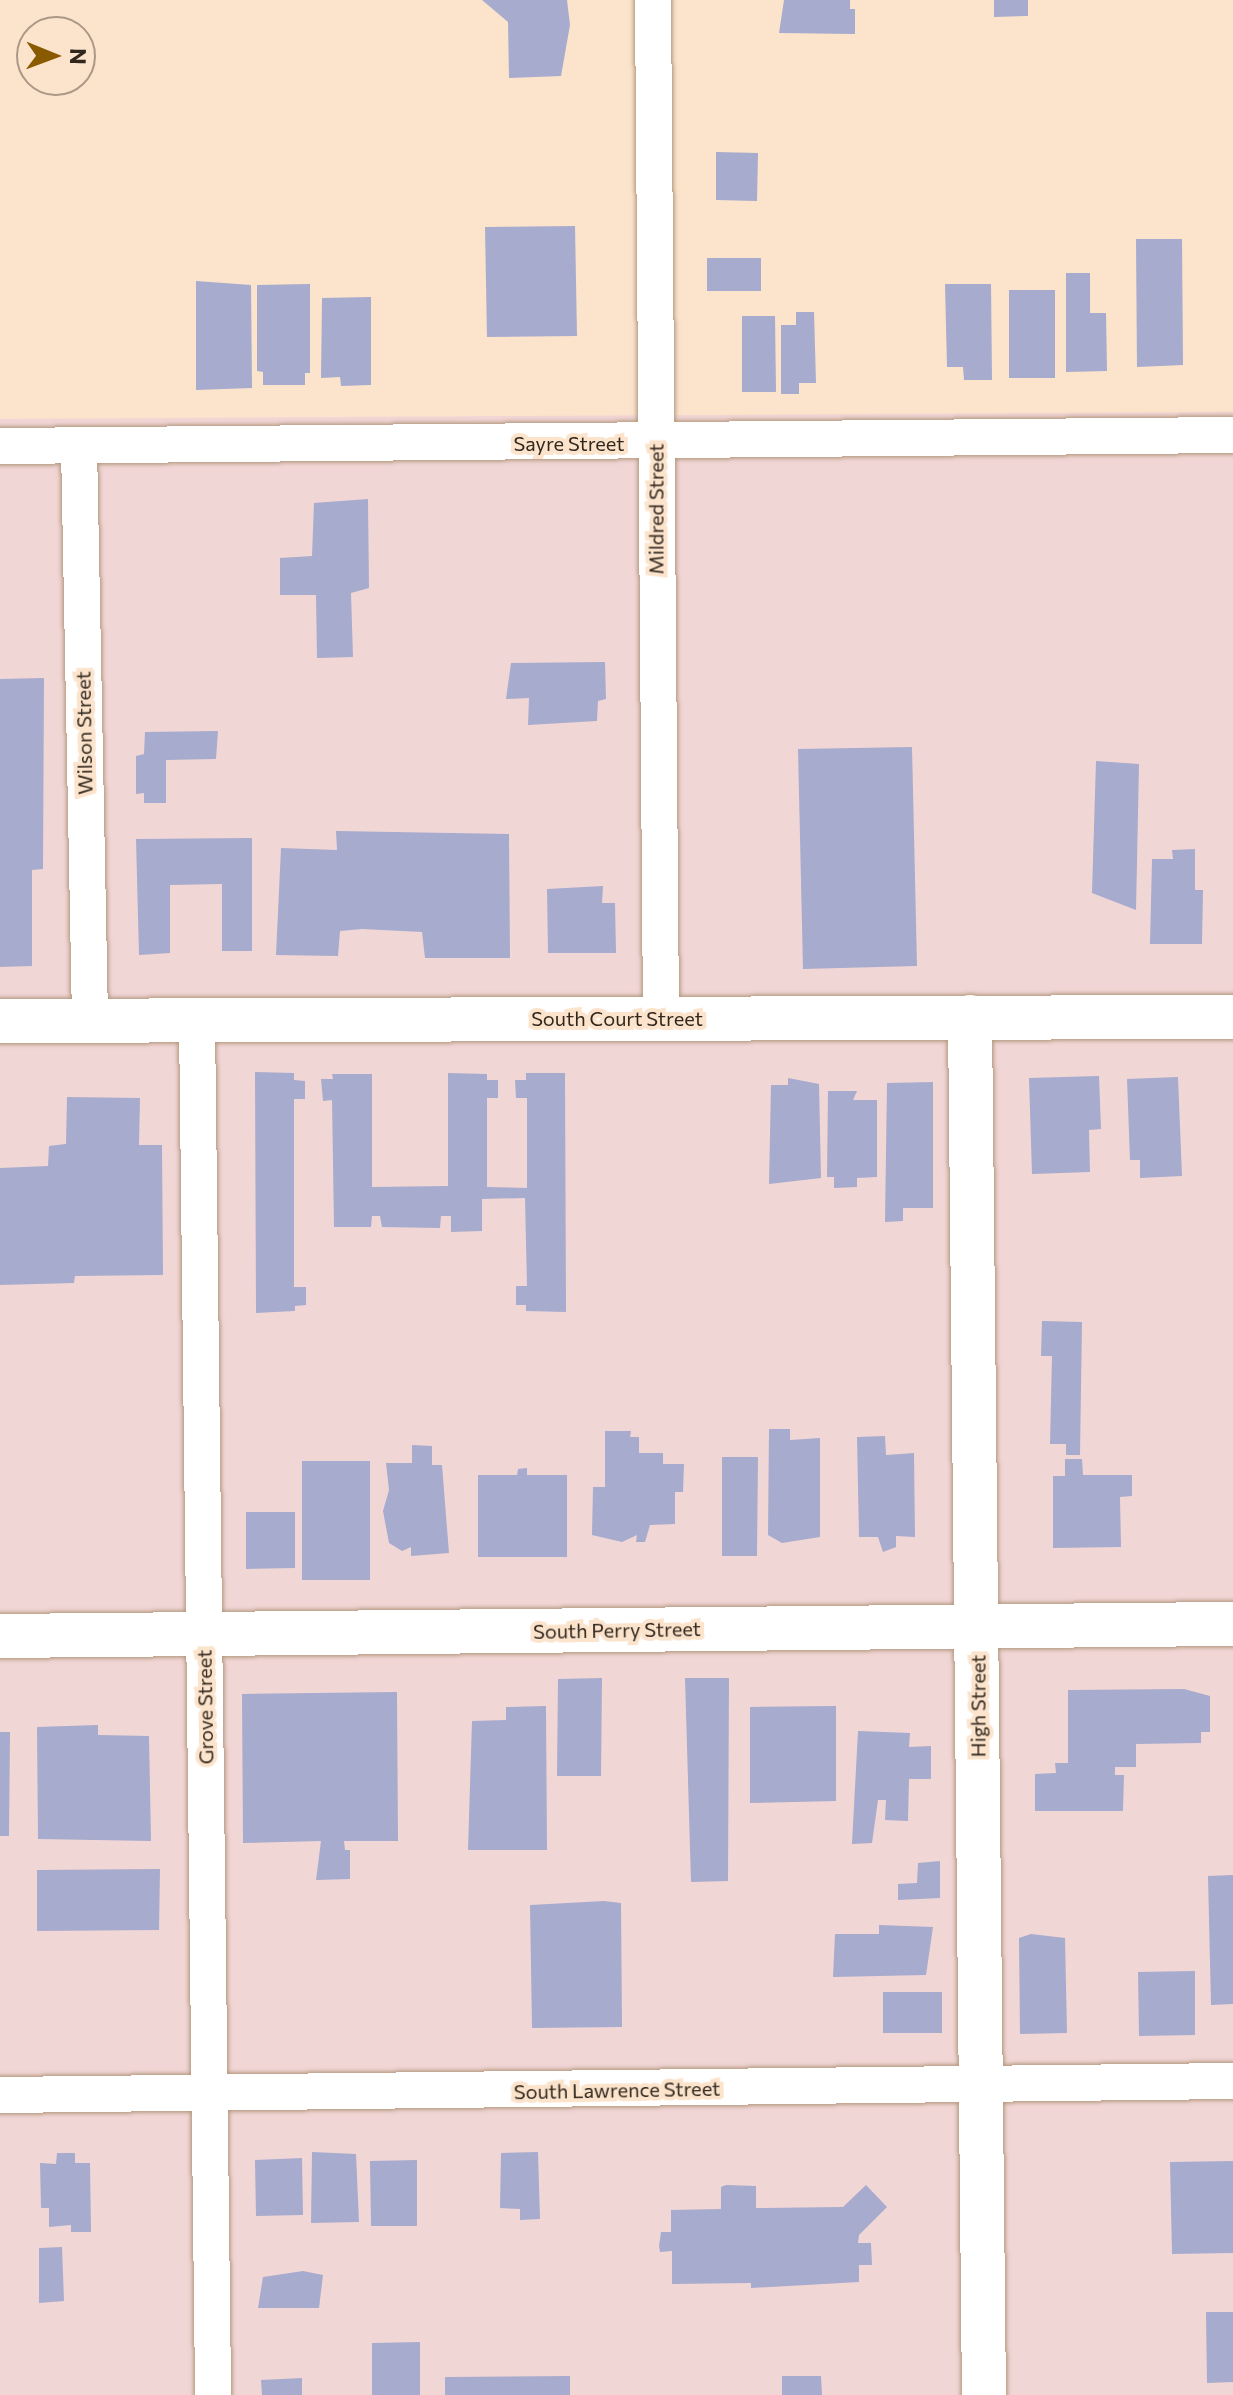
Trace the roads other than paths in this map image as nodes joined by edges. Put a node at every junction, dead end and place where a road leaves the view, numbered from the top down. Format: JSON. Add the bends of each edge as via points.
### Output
{"nodes":[{"id":1,"x":653,"y":0,"type":"edge"},
{"id":2,"x":1233,"y":435,"type":"edge"},
{"id":3,"x":656,"y":443,"type":"junction"},
{"id":4,"x":0,"y":446,"type":"edge"},
{"id":5,"x":79,"y":446,"type":"junction"},
{"id":6,"x":970,"y":1017,"type":"junction"},
{"id":7,"x":1233,"y":1017,"type":"edge"},
{"id":8,"x":661,"y":1018,"type":"junction"},
{"id":9,"x":90,"y":1020,"type":"junction"},
{"id":10,"x":197,"y":1020,"type":"junction"},
{"id":11,"x":0,"y":1021,"type":"edge"},
{"id":12,"x":1233,"y":1624,"type":"edge"},
{"id":13,"x":978,"y":1627,"type":"junction"},
{"id":14,"x":205,"y":1634,"type":"junction"},
{"id":15,"x":0,"y":1636,"type":"edge"},
{"id":16,"x":1233,"y":2081,"type":"edge"},
{"id":17,"x":981,"y":2085,"type":"junction"},
{"id":18,"x":209,"y":2093,"type":"junction"},
{"id":19,"x":0,"y":2095,"type":"edge"},
{"id":20,"x":213,"y":2395,"type":"edge"},
{"id":21,"x":984,"y":2395,"type":"edge"}],
"edges":[{"from":1,"to":3,"type":"street","name":"Mildred Street"},
{"from":2,"to":3,"type":"street","name":"Sayre Street"},
{"from":3,"to":5,"type":"street","name":"Sayre Street"},
{"from":3,"to":8,"type":"street","name":"Mildred Street"},
{"from":4,"to":5,"type":"street","name":"Sayre Street"},
{"from":5,"to":9,"type":"street","name":"Wilson Street"},
{"from":6,"to":7,"type":"main road","name":"South Court Street"},
{"from":6,"to":8,"type":"main road","name":"South Court Street"},
{"from":6,"to":13,"type":"main road","name":"High Street"},
{"from":8,"to":10,"type":"main road","name":"South Court Street"},
{"from":9,"to":10,"type":"main road","name":"South Court Street"},
{"from":9,"to":11,"type":"main road","name":"South Court Street"},
{"from":10,"to":14,"type":"street","name":"Grove Street"},
{"from":12,"to":13,"type":"main road","name":"South Perry Street"},
{"from":13,"to":14,"type":"main road","name":"South Perry Street"},
{"from":13,"to":17,"type":"main road","name":"High Street"},
{"from":14,"to":15,"type":"main road","name":"South Perry Street"},
{"from":14,"to":18,"type":"street","name":"Grove Street"},
{"from":16,"to":17,"type":"street","name":"South Lawrence Street"},
{"from":17,"to":18,"type":"street","name":"South Lawrence Street"},
{"from":17,"to":21,"type":"main road","name":"High Street"},
{"from":18,"to":19,"type":"street","name":"South Lawrence Street"},
{"from":18,"to":20,"type":"street","name":"Grove Street"}]}
